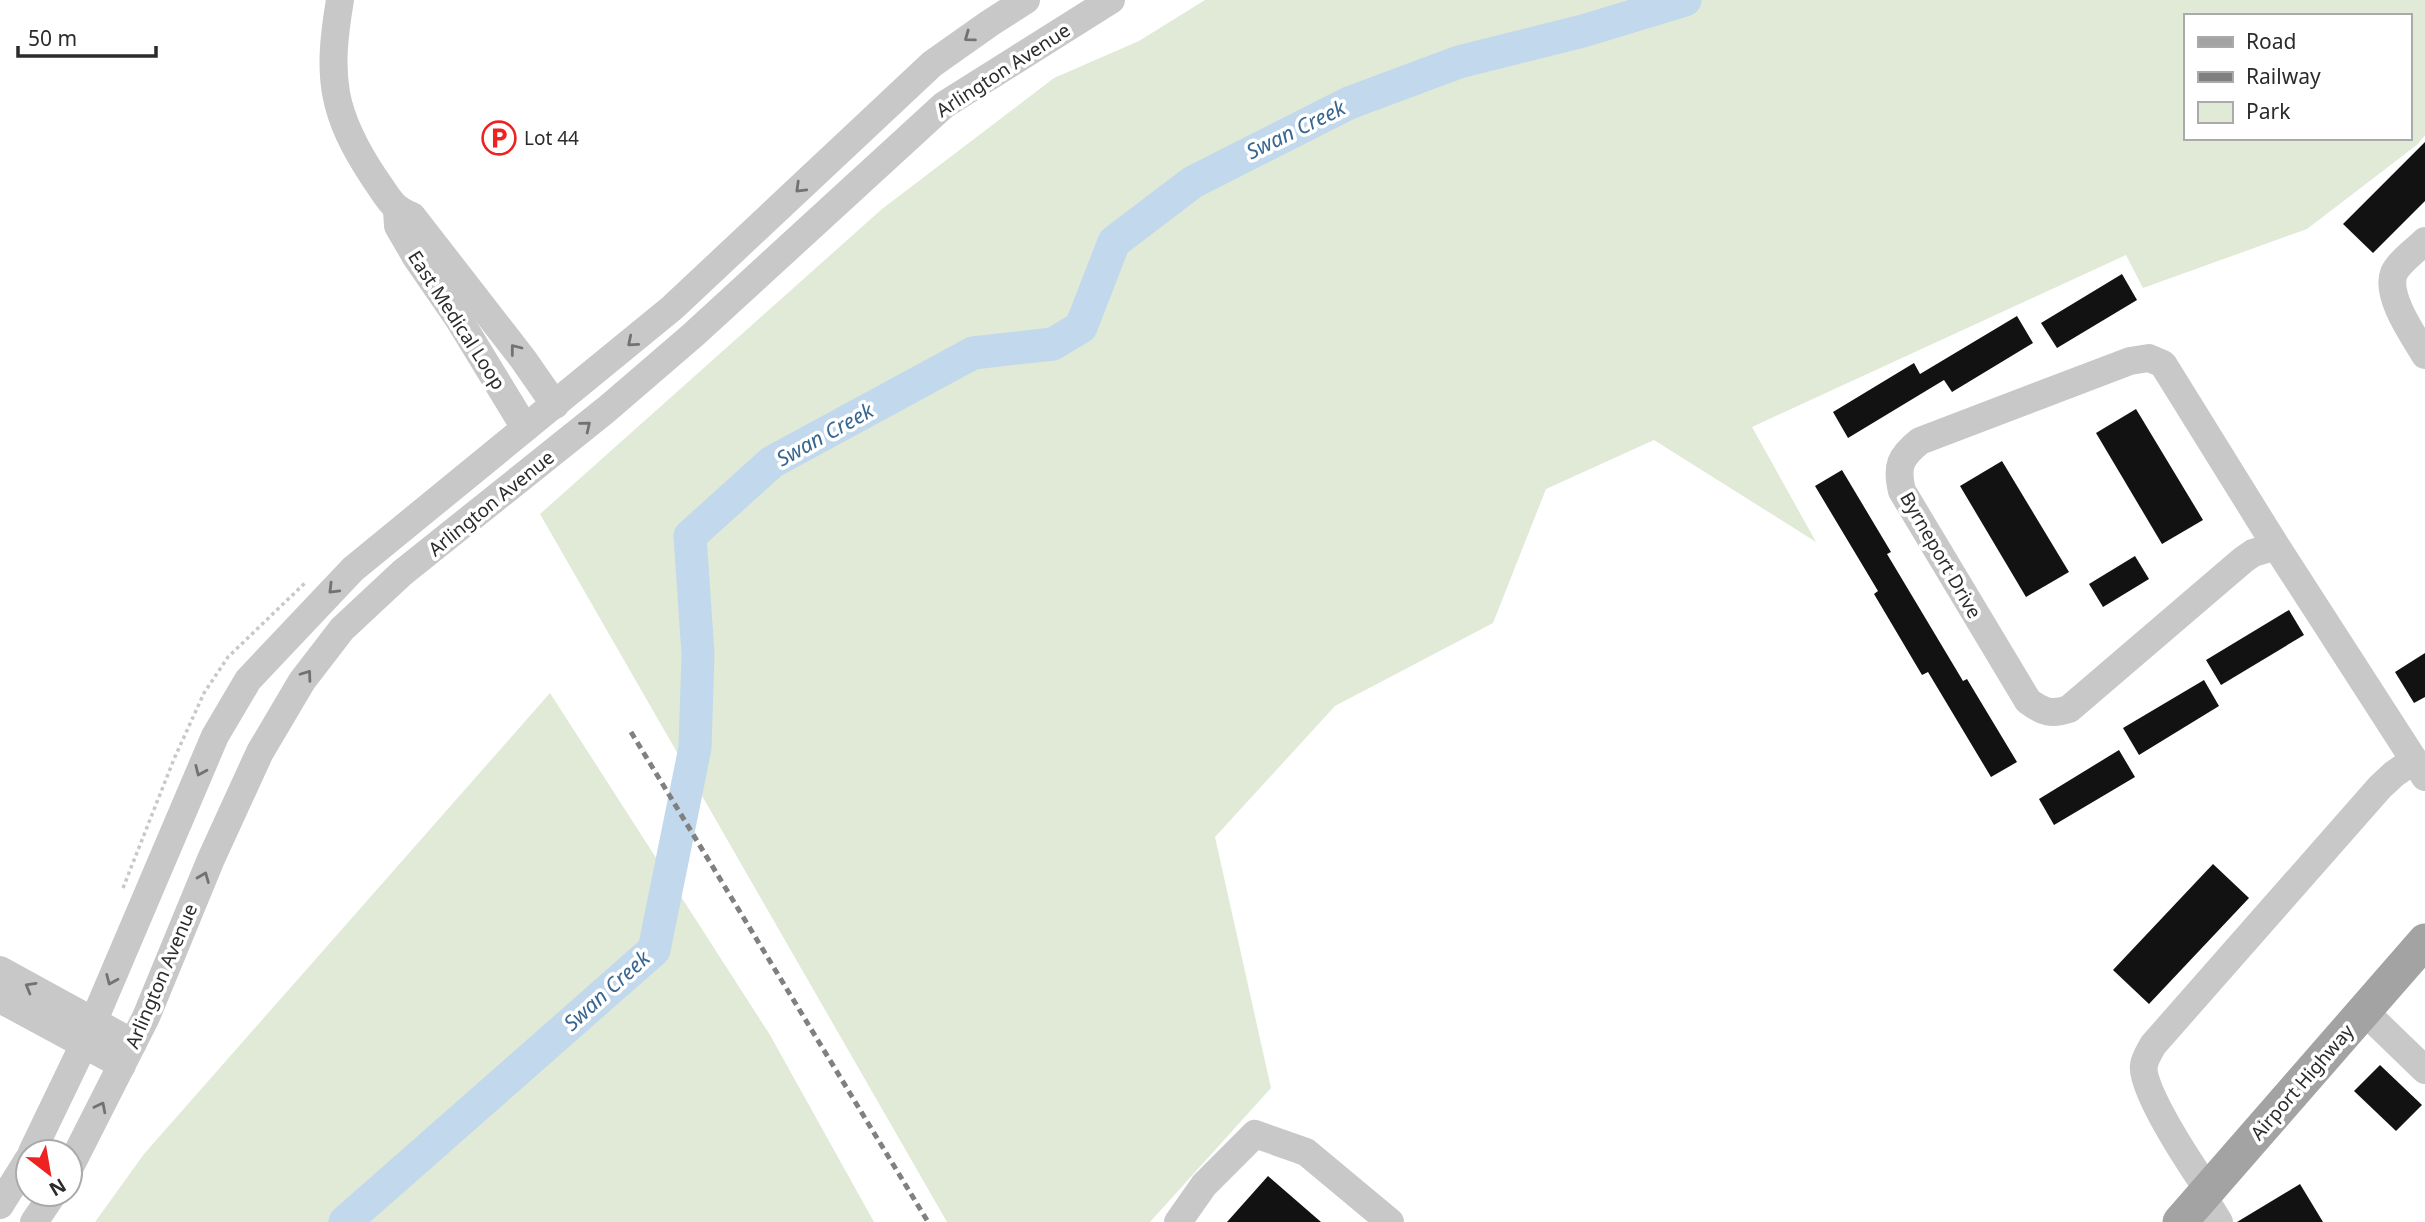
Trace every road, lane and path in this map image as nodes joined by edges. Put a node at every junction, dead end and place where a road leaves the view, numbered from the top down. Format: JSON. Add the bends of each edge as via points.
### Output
{"nodes":[{"id":1,"x":340,"y":0,"type":"edge"},
{"id":2,"x":1026,"y":0,"type":"edge"},
{"id":3,"x":1111,"y":0,"type":"edge"},
{"id":4,"x":397,"y":210,"type":"junction"},
{"id":5,"x":2425,"y":241,"type":"edge"},
{"id":6,"x":2425,"y":355,"type":"edge"},
{"id":7,"x":555,"y":405,"type":"junction"},
{"id":8,"x":525,"y":428,"type":"junction"},
{"id":9,"x":2276,"y":546,"type":"junction"},
{"id":10,"x":342,"y":629,"type":"junction"},
{"id":11,"x":2420,"y":769,"type":"edge"},
{"id":12,"x":2425,"y":941,"type":"edge"},
{"id":13,"x":0,"y":970,"type":"edge"},
{"id":14,"x":0,"y":999,"type":"edge"},
{"id":15,"x":2364,"y":1011,"type":"junction"},
{"id":16,"x":88,"y":1034,"type":"junction"},
{"id":17,"x":128,"y":1054,"type":"junction"},
{"id":18,"x":2425,"y":1070,"type":"edge"},
{"id":19,"x":40,"y":1138,"type":"edge"},
{"id":20,"x":84,"y":1140,"type":"edge"},
{"id":21,"x":14,"y":1182,"type":"edge"},
{"id":22,"x":2210,"y":1203,"type":"edge"},
{"id":23,"x":0,"y":1205,"type":"edge"},
{"id":24,"x":1178,"y":1222,"type":"edge"},
{"id":25,"x":1390,"y":1222,"type":"edge"},
{"id":26,"x":2180,"y":1222,"type":"edge"}],
"edges":[{"from":1,"to":4,"type":"street","name":"East Medical Loop","via":[[332,62],[336,100],[355,147]]},
{"from":2,"to":7,"type":"street","name":"Arlington Avenue","one_way":true,"via":[[933,64],[672,308]]},
{"from":10,"to":3,"type":"street","name":"Arlington Avenue","one_way":true,"via":[[402,573],[664,360],[944,105]]},
{"from":7,"to":4,"type":"street","name":"East Medical Loop","one_way":true,"via":[[412,216]]},
{"from":4,"to":8,"type":"street","name":"East Medical Loop","via":[[398,226]]},
{"from":5,"to":6,"type":"street","via":[[2395,272],[2393,282],[2403,316]]},
{"from":7,"to":8,"type":"street","name":"Arlington Avenue"},
{"from":7,"to":10,"type":"street","via":[[553,426],[541,441],[378,570],[358,594]]},
{"from":8,"to":16,"type":"street","name":"Arlington Avenue","one_way":true,"via":[[353,569],[248,680],[215,736]]},
{"from":9,"to":9,"type":"street","name":"Byrneport Drive","via":[[2172,374],[2149,358],[2130,361],[1920,441],[1905,453],[1898,473],[1902,491],[2028,701],[2054,714],[2069,709],[2243,560]]},
{"from":9,"to":11,"type":"street","name":"Byrneport Drive"},
{"from":17,"to":10,"type":"street","name":"Arlington Avenue","one_way":true,"via":[[260,752],[302,681]]},
{"from":11,"to":22,"type":"street","via":[[2393,774],[2380,787],[2153,1045],[2143,1066],[2147,1087]]},
{"from":12,"to":15,"type":"main road","name":"Airport Highway"},
{"from":16,"to":13,"type":"street","one_way":true},
{"from":14,"to":16,"type":"street"},
{"from":15,"to":18,"type":"street"},
{"from":15,"to":22,"type":"main road","name":"Airport Highway"},
{"from":16,"to":17,"type":"street"},
{"from":16,"to":19,"type":"street","name":"Arlington Avenue"},
{"from":20,"to":17,"type":"street","name":"Arlington Avenue","one_way":true},
{"from":21,"to":23,"type":"street"},
{"from":22,"to":26,"type":"main road","name":"Airport Highway"},
{"from":24,"to":25,"type":"street","via":[[1205,1185],[1255,1134],[1306,1152]]}]}
